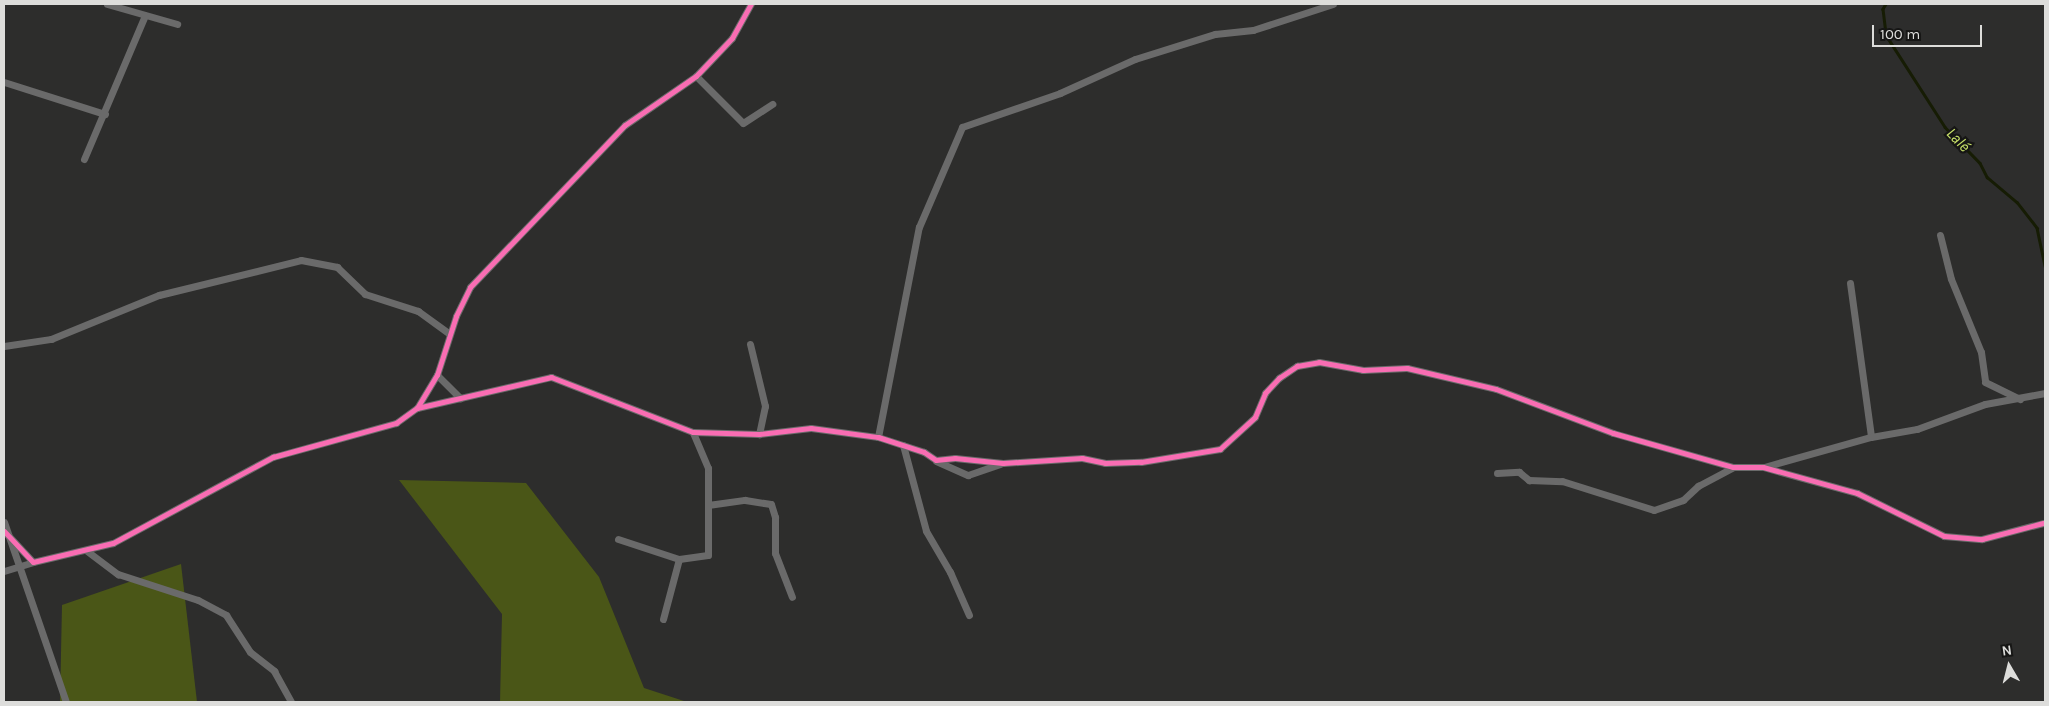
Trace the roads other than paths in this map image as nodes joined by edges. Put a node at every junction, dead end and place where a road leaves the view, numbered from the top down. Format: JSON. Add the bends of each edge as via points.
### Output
{"nodes":[{"id":1,"x":108,"y":4,"type":"edge"},
{"id":2,"x":751,"y":4,"type":"edge"},
{"id":3,"x":1333,"y":4,"type":"edge"},
{"id":4,"x":145,"y":15,"type":"junction"},
{"id":5,"x":177,"y":24,"type":"dead end"},
{"id":6,"x":696,"y":76,"type":"junction"},
{"id":7,"x":4,"y":82,"type":"edge"},
{"id":8,"x":772,"y":104,"type":"dead end"},
{"id":9,"x":105,"y":114,"type":"junction"},
{"id":10,"x":84,"y":159,"type":"dead end"},
{"id":11,"x":1940,"y":235,"type":"dead end"},
{"id":12,"x":1850,"y":283,"type":"dead end"},
{"id":13,"x":450,"y":334,"type":"junction"},
{"id":14,"x":750,"y":344,"type":"dead end"},
{"id":15,"x":4,"y":346,"type":"edge"},
{"id":16,"x":437,"y":376,"type":"junction"},
{"id":17,"x":2045,"y":393,"type":"edge"},
{"id":18,"x":460,"y":398,"type":"junction"},
{"id":19,"x":2020,"y":400,"type":"junction"},
{"id":20,"x":417,"y":408,"type":"junction"},
{"id":21,"x":693,"y":432,"type":"junction"},
{"id":22,"x":759,"y":434,"type":"junction"},
{"id":23,"x":1871,"y":437,"type":"junction"},
{"id":24,"x":878,"y":438,"type":"junction"},
{"id":25,"x":902,"y":445,"type":"junction"},
{"id":26,"x":936,"y":460,"type":"junction"},
{"id":27,"x":1004,"y":463,"type":"junction"},
{"id":28,"x":1733,"y":467,"type":"junction"},
{"id":29,"x":1763,"y":468,"type":"junction"},
{"id":30,"x":1497,"y":473,"type":"dead end"},
{"id":31,"x":708,"y":504,"type":"junction"},
{"id":32,"x":4,"y":522,"type":"edge"},
{"id":33,"x":2043,"y":523,"type":"dead end"},
{"id":34,"x":4,"y":531,"type":"edge"},
{"id":35,"x":10,"y":536,"type":"junction"},
{"id":36,"x":618,"y":539,"type":"dead end"},
{"id":37,"x":87,"y":551,"type":"junction"},
{"id":38,"x":679,"y":559,"type":"junction"},
{"id":39,"x":33,"y":562,"type":"junction"},
{"id":40,"x":18,"y":565,"type":"junction"},
{"id":41,"x":4,"y":571,"type":"edge"},
{"id":42,"x":792,"y":597,"type":"dead end"},
{"id":43,"x":969,"y":616,"type":"dead end"},
{"id":44,"x":663,"y":619,"type":"dead end"},
{"id":45,"x":66,"y":702,"type":"edge"},
{"id":46,"x":291,"y":702,"type":"edge"}],
"edges":[{"from":1,"to":4,"type":"street"},
{"from":2,"to":6,"type":"street","via":[[732,38]]},
{"from":3,"to":24,"type":"street","via":[[1253,30],[1216,34],[1135,59],[1060,93],[962,127],[919,227]]},
{"from":4,"to":5,"type":"street"},
{"from":4,"to":9,"type":"street"},
{"from":6,"to":8,"type":"street","via":[[744,123]]},
{"from":6,"to":13,"type":"street","via":[[625,125],[470,287]]},
{"from":7,"to":9,"type":"street"},
{"from":9,"to":10,"type":"street"},
{"from":11,"to":19,"type":"street","via":[[1952,280],[1981,352],[1985,382]]},
{"from":12,"to":23,"type":"street"},
{"from":13,"to":15,"type":"street","via":[[418,311],[365,294],[337,267],[300,260],[159,295],[51,338]]},
{"from":13,"to":16,"type":"street"},
{"from":14,"to":22,"type":"street","via":[[766,406]]},
{"from":16,"to":18,"type":"street"},
{"from":16,"to":20,"type":"street"},
{"from":17,"to":19,"type":"street"},
{"from":18,"to":20,"type":"street"},
{"from":18,"to":21,"type":"street","via":[[551,377]]},
{"from":19,"to":23,"type":"street","via":[[1985,404],[1917,429]]},
{"from":20,"to":37,"type":"street","via":[[396,423],[273,457],[113,543]]},
{"from":21,"to":22,"type":"street"},
{"from":21,"to":31,"type":"street","via":[[708,468]]},
{"from":22,"to":24,"type":"street","via":[[811,428]]},
{"from":23,"to":29,"type":"street"},
{"from":24,"to":25,"type":"street"},
{"from":25,"to":26,"type":"street"},
{"from":25,"to":43,"type":"street","via":[[926,531],[950,572]]},
{"from":26,"to":27,"type":"street","via":[[954,458]]},
{"from":26,"to":27,"type":"street","via":[[968,475]]},
{"from":27,"to":28,"type":"street","via":[[1082,458],[1104,463],[1141,462],[1220,448],[1255,417],[1265,393],[1278,378],[1297,366],[1319,362],[1363,370],[1407,368],[1496,389],[1613,433]]},
{"from":28,"to":29,"type":"street"},
{"from":28,"to":30,"type":"street","via":[[1698,486],[1683,500],[1654,510],[1562,481],[1529,480],[1519,472]]},
{"from":29,"to":33,"type":"street","via":[[1857,493],[1944,536],[1982,539]]},
{"from":31,"to":38,"type":"street","via":[[708,555]]},
{"from":31,"to":42,"type":"street","via":[[744,500],[771,504],[775,517],[775,552]]},
{"from":32,"to":35,"type":"street"},
{"from":34,"to":35,"type":"street"},
{"from":35,"to":39,"type":"street"},
{"from":35,"to":40,"type":"street"},
{"from":36,"to":38,"type":"street"},
{"from":37,"to":39,"type":"street"},
{"from":37,"to":46,"type":"street","via":[[118,574],[198,600],[226,616],[250,652],[274,671]]},
{"from":38,"to":44,"type":"street"},
{"from":39,"to":40,"type":"street"},
{"from":40,"to":41,"type":"street"},
{"from":40,"to":45,"type":"street"}]}
